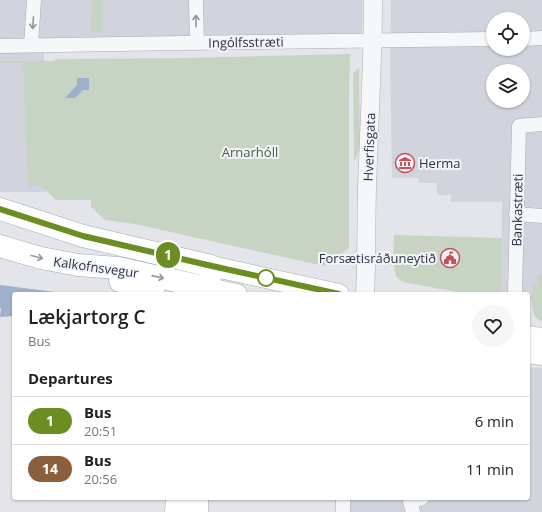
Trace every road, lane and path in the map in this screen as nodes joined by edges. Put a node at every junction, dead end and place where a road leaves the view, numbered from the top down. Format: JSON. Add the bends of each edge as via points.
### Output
{"nodes":[{"id":1,"x":34,"y":0,"type":"edge"},
{"id":2,"x":196,"y":0,"type":"edge"},
{"id":3,"x":373,"y":0,"type":"edge"},
{"id":4,"x":542,"y":38,"type":"edge"},
{"id":5,"x":486,"y":39,"type":"edge"},
{"id":6,"x":530,"y":39,"type":"edge"},
{"id":7,"x":372,"y":40,"type":"junction"},
{"id":8,"x":196,"y":43,"type":"junction"},
{"id":9,"x":31,"y":45,"type":"junction"},
{"id":10,"x":0,"y":46,"type":"edge"},
{"id":11,"x":542,"y":124,"type":"edge"},
{"id":12,"x":0,"y":209,"type":"edge"},
{"id":13,"x":516,"y":214,"type":"junction"},
{"id":14,"x":542,"y":216,"type":"edge"},
{"id":15,"x":0,"y":246,"type":"edge"},
{"id":16,"x":204,"y":264,"type":"junction"},
{"id":17,"x":78,"y":265,"type":"junction"},
{"id":18,"x":200,"y":290,"type":"edge"},
{"id":19,"x":151,"y":292,"type":"edge"},
{"id":20,"x":218,"y":292,"type":"edge"},
{"id":21,"x":330,"y":292,"type":"edge"},
{"id":22,"x":365,"y":292,"type":"edge"},
{"id":23,"x":515,"y":292,"type":"edge"},
{"id":24,"x":530,"y":336,"type":"edge"},
{"id":25,"x":542,"y":338,"type":"edge"},
{"id":26,"x":530,"y":353,"type":"edge"},
{"id":27,"x":542,"y":356,"type":"edge"},
{"id":28,"x":177,"y":500,"type":"edge"},
{"id":29,"x":187,"y":500,"type":"edge"},
{"id":30,"x":197,"y":500,"type":"edge"},
{"id":31,"x":343,"y":500,"type":"edge"},
{"id":32,"x":176,"y":512,"type":"edge"},
{"id":33,"x":187,"y":512,"type":"edge"},
{"id":34,"x":197,"y":512,"type":"edge"},
{"id":35,"x":343,"y":512,"type":"edge"}],
"edges":[{"from":1,"to":9,"type":"street","one_way":true},
{"from":8,"to":2,"type":"street","one_way":true},
{"from":3,"to":7,"type":"street","name":"Hverfisgata"},
{"from":4,"to":6,"type":"street"},
{"from":5,"to":7,"type":"street","name":"Ingólfsstræti"},
{"from":7,"to":8,"type":"street","name":"Ingólfsstræti"},
{"from":7,"to":22,"type":"street","name":"Hverfisgata"},
{"from":8,"to":9,"type":"street","name":"Ingólfsstræti"},
{"from":9,"to":10,"type":"street","name":"Ingólfsstræti"},
{"from":11,"to":13,"type":"street","name":"Bankastræti","via":[[518,126]]},
{"from":12,"to":16,"type":"main road","name":"Kalkofnsvegur","via":[[83,236]]},
{"from":13,"to":14,"type":"street"},
{"from":13,"to":23,"type":"street","name":"Bankastræti"},
{"from":15,"to":17,"type":"main road","name":"Kalkofnsvegur","one_way":true},
{"from":16,"to":18,"type":"main road"},
{"from":16,"to":21,"type":"main road"},
{"from":17,"to":18,"type":"main road","name":"Kalkofnsvegur","one_way":true,"via":[[118,268]]},
{"from":17,"to":19,"type":"main road"},
{"from":18,"to":20,"type":"main road"},
{"from":24,"to":25,"type":"main road"},
{"from":26,"to":27,"type":"main road"},
{"from":28,"to":32,"type":"main road"},
{"from":29,"to":33,"type":"main road"},
{"from":30,"to":34,"type":"main road"},
{"from":31,"to":35,"type":"street"}]}
